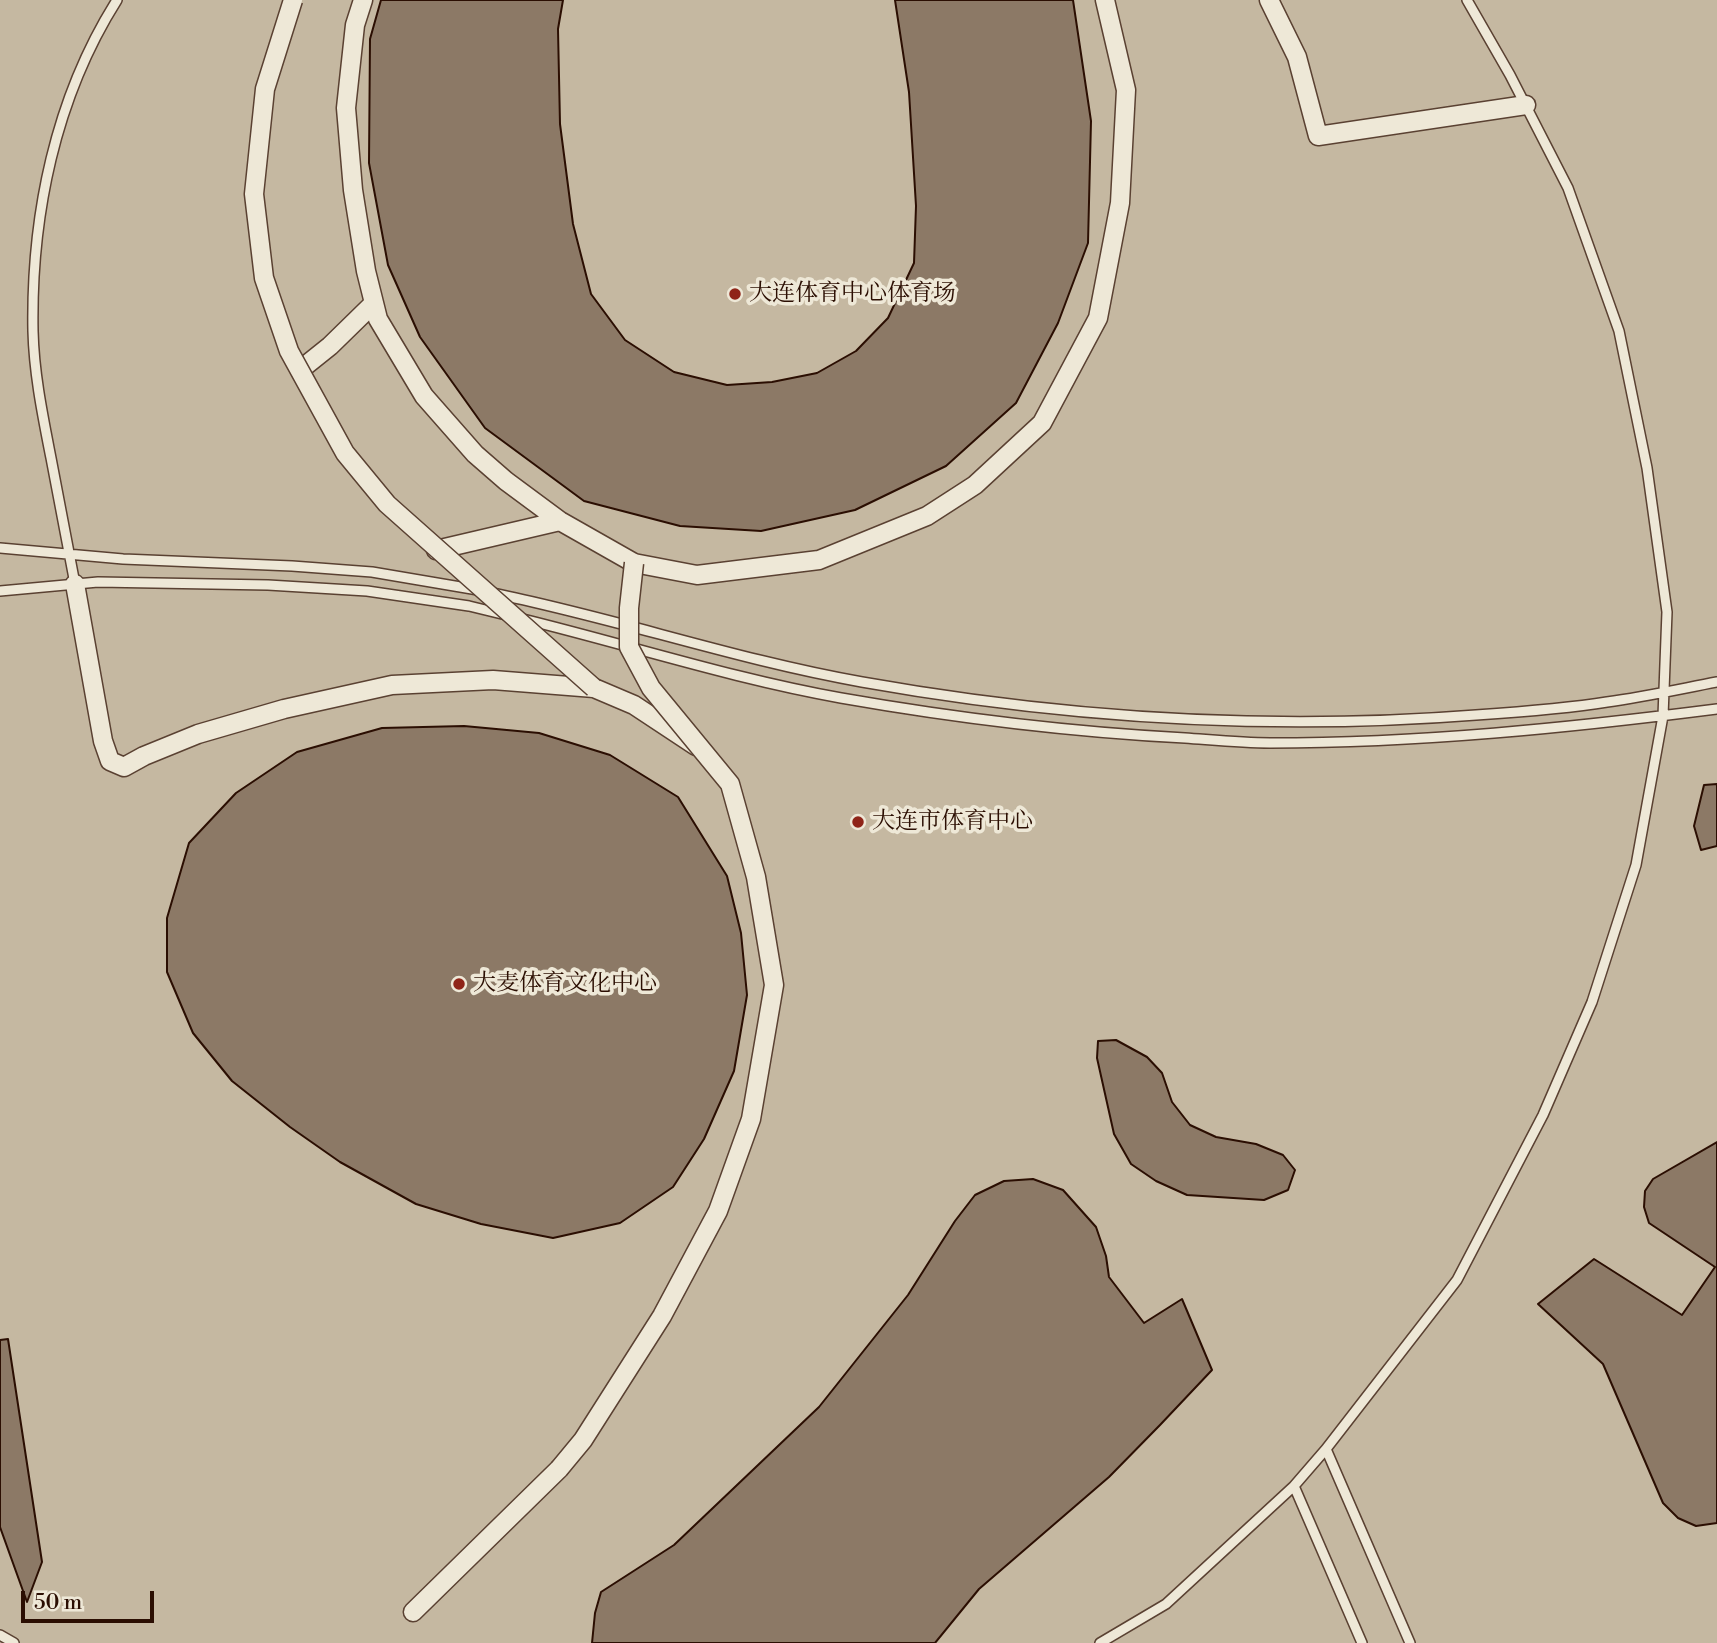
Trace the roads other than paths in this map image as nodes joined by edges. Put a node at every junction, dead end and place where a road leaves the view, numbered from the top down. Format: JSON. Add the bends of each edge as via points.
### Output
{"nodes":[{"id":1,"x":117,"y":0,"type":"edge"},
{"id":2,"x":293,"y":0,"type":"edge"},
{"id":3,"x":363,"y":0,"type":"edge"},
{"id":4,"x":1105,"y":0,"type":"edge"},
{"id":5,"x":1269,"y":0,"type":"edge"},
{"id":6,"x":1468,"y":0,"type":"edge"},
{"id":7,"x":1526,"y":105,"type":"junction"},
{"id":8,"x":374,"y":303,"type":"junction"},
{"id":9,"x":300,"y":370,"type":"junction"},
{"id":10,"x":560,"y":521,"type":"junction"},
{"id":11,"x":0,"y":548,"type":"edge"},
{"id":12,"x":436,"y":550,"type":"junction"},
{"id":13,"x":69,"y":554,"type":"junction"},
{"id":14,"x":634,"y":562,"type":"junction"},
{"id":15,"x":75,"y":584,"type":"junction"},
{"id":16,"x":0,"y":591,"type":"edge"},
{"id":17,"x":1717,"y":682,"type":"edge"},
{"id":18,"x":594,"y":688,"type":"junction"},
{"id":19,"x":1664,"y":692,"type":"junction"},
{"id":20,"x":1717,"y":709,"type":"edge"},
{"id":21,"x":1663,"y":716,"type":"junction"},
{"id":22,"x":696,"y":746,"type":"junction"},
{"id":23,"x":1326,"y":1449,"type":"junction"},
{"id":24,"x":1294,"y":1486,"type":"junction"},
{"id":25,"x":413,"y":1612,"type":"dead end"},
{"id":26,"x":0,"y":1635,"type":"edge"},
{"id":27,"x":14,"y":1643,"type":"edge"},
{"id":28,"x":1100,"y":1643,"type":"edge"},
{"id":29,"x":1362,"y":1643,"type":"edge"},
{"id":30,"x":1410,"y":1643,"type":"edge"}],
"edges":[{"from":1,"to":13,"type":"lane","via":[[61,118],[37,227],[33,333],[41,408]]},
{"from":2,"to":9,"type":"street","bridge":true,"via":[[265,89],[254,194],[264,278]]},
{"from":3,"to":8,"type":"street","via":[[355,25],[346,108],[353,190]]},
{"from":4,"to":14,"type":"street","via":[[1126,90],[1120,203],[1098,318],[1042,423],[975,485],[927,516],[819,560],[696,575]]},
{"from":5,"to":7,"type":"street","via":[[1297,57],[1318,136]]},
{"from":6,"to":7,"type":"lane"},
{"from":7,"to":19,"type":"lane","via":[[1568,188],[1619,331],[1647,468],[1667,611]]},
{"from":8,"to":9,"type":"street"},
{"from":8,"to":10,"type":"street","via":[[378,319],[424,396],[475,454]]},
{"from":9,"to":12,"type":"street","bridge":true,"via":[[345,453],[387,504]]},
{"from":10,"to":12,"type":"street"},
{"from":10,"to":14,"type":"street"},
{"from":11,"to":13,"type":"lane"},
{"from":12,"to":18,"type":"street","bridge":true},
{"from":13,"to":15,"type":"lane"},
{"from":13,"to":19,"type":"lane","via":[[372,572],[549,604],[771,663],[859,681],[1065,711],[1270,722],[1363,721],[1526,712]]},
{"from":14,"to":22,"type":"street","bridge":true,"via":[[629,647],[651,688]]},
{"from":15,"to":16,"type":"lane"},
{"from":15,"to":18,"type":"street","via":[[103,741],[110,761],[124,767],[198,734],[392,685],[493,680]]},
{"from":15,"to":21,"type":"lane","via":[[268,585],[367,591],[456,604],[838,698],[1062,730],[1266,743],[1352,742],[1530,732]]},
{"from":17,"to":19,"type":"lane"},
{"from":18,"to":22,"type":"street","via":[[634,705]]},
{"from":19,"to":21,"type":"lane"},
{"from":20,"to":21,"type":"lane"},
{"from":21,"to":23,"type":"lane","via":[[1636,865],[1592,1002],[1543,1115],[1457,1280]]},
{"from":22,"to":25,"type":"street","bridge":true,"via":[[730,784],[756,877],[774,985],[751,1119],[718,1211],[662,1316],[583,1440]]},
{"from":23,"to":24,"type":"lane"},
{"from":23,"to":30,"type":"lane"},
{"from":24,"to":28,"type":"lane","via":[[1166,1604]]},
{"from":24,"to":29,"type":"lane"},
{"from":26,"to":27,"type":"lane"}]}
